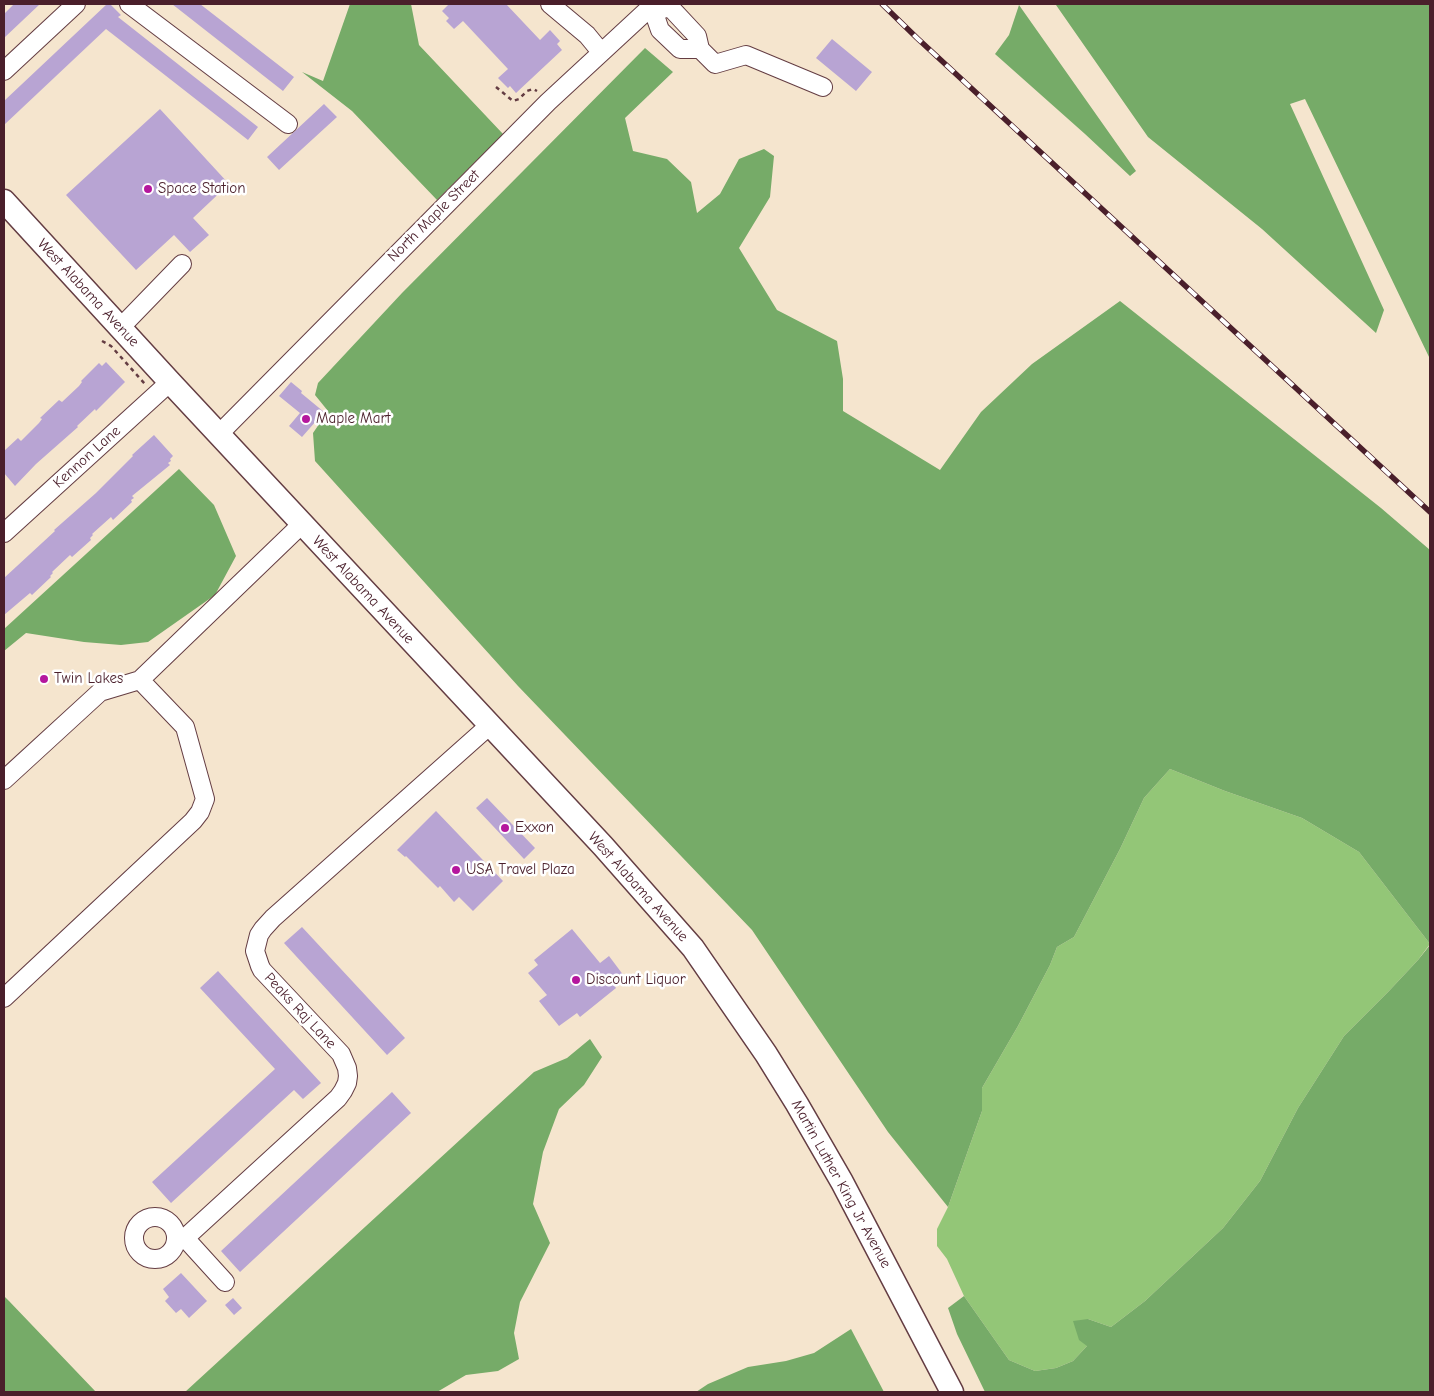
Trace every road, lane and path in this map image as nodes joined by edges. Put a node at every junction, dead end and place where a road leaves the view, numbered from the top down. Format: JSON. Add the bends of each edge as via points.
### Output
{"nodes":[{"id":1,"x":76,"y":4,"type":"edge"},
{"id":2,"x":128,"y":4,"type":"edge"},
{"id":3,"x":550,"y":4,"type":"edge"},
{"id":4,"x":653,"y":8,"type":"edge"},
{"id":5,"x":602,"y":52,"type":"junction"},
{"id":6,"x":4,"y":71,"type":"edge"},
{"id":7,"x":496,"y":87,"type":"dead end"},
{"id":8,"x":823,"y":87,"type":"dead end"},
{"id":9,"x":542,"y":95,"type":"dead end"},
{"id":10,"x":288,"y":124,"type":"dead end"},
{"id":11,"x":4,"y":201,"type":"edge"},
{"id":12,"x":182,"y":264,"type":"dead end"},
{"id":13,"x":111,"y":334,"type":"junction"},
{"id":14,"x":162,"y":388,"type":"junction"},
{"id":15,"x":219,"y":434,"type":"junction"},
{"id":16,"x":302,"y":524,"type":"junction"},
{"id":17,"x":4,"y":533,"type":"edge"},
{"id":18,"x":140,"y":680,"type":"junction"},
{"id":19,"x":490,"y":726,"type":"junction"},
{"id":20,"x":4,"y":780,"type":"edge"},
{"id":21,"x":717,"y":983,"type":"joint"},
{"id":22,"x":4,"y":998,"type":"edge"},
{"id":23,"x":225,"y":1282,"type":"dead end"},
{"id":24,"x":952,"y":1392,"type":"edge"}],
"edges":[{"from":1,"to":6,"type":"street"},
{"from":2,"to":10,"type":"street"},
{"from":3,"to":5,"type":"street"},
{"from":4,"to":5,"type":"street","name":"North Maple Street"},
{"from":4,"to":8,"type":"street","via":[[660,30],[680,49],[700,49],[715,64],[746,55]]},
{"from":5,"to":15,"type":"street","name":"North Maple Street","via":[[548,102]]},
{"from":7,"to":9,"type":"path","via":[[512,101],[533,89]]},
{"from":11,"to":13,"type":"main road","name":"West Alabama Avenue"},
{"from":12,"to":13,"type":"street"},
{"from":13,"to":14,"type":"main road","name":"West Alabama Avenue"},
{"from":13,"to":14,"type":"path","via":[[110,346]]},
{"from":14,"to":15,"type":"main road","name":"West Alabama Avenue"},
{"from":14,"to":17,"type":"street","name":"Kennon Lane"},
{"from":15,"to":16,"type":"main road","name":"West Alabama Avenue"},
{"from":16,"to":18,"type":"street"},
{"from":16,"to":19,"type":"main road","name":"West Alabama Avenue"},
{"from":18,"to":20,"type":"street","via":[[100,692]]},
{"from":18,"to":22,"type":"street","via":[[185,727],[205,798],[200,812]]},
{"from":19,"to":21,"type":"main road","name":"West Alabama Avenue","via":[[693,948]]},
{"from":19,"to":23,"type":"street","name":"Peaks Raj Lane","via":[[288,905],[259,935],[255,951],[262,970],[341,1054],[348,1076],[338,1098],[180,1239]]},
{"from":21,"to":24,"type":"main road","name":"Martin Luther King Jr Avenue","via":[[766,1054],[842,1182]]}]}
